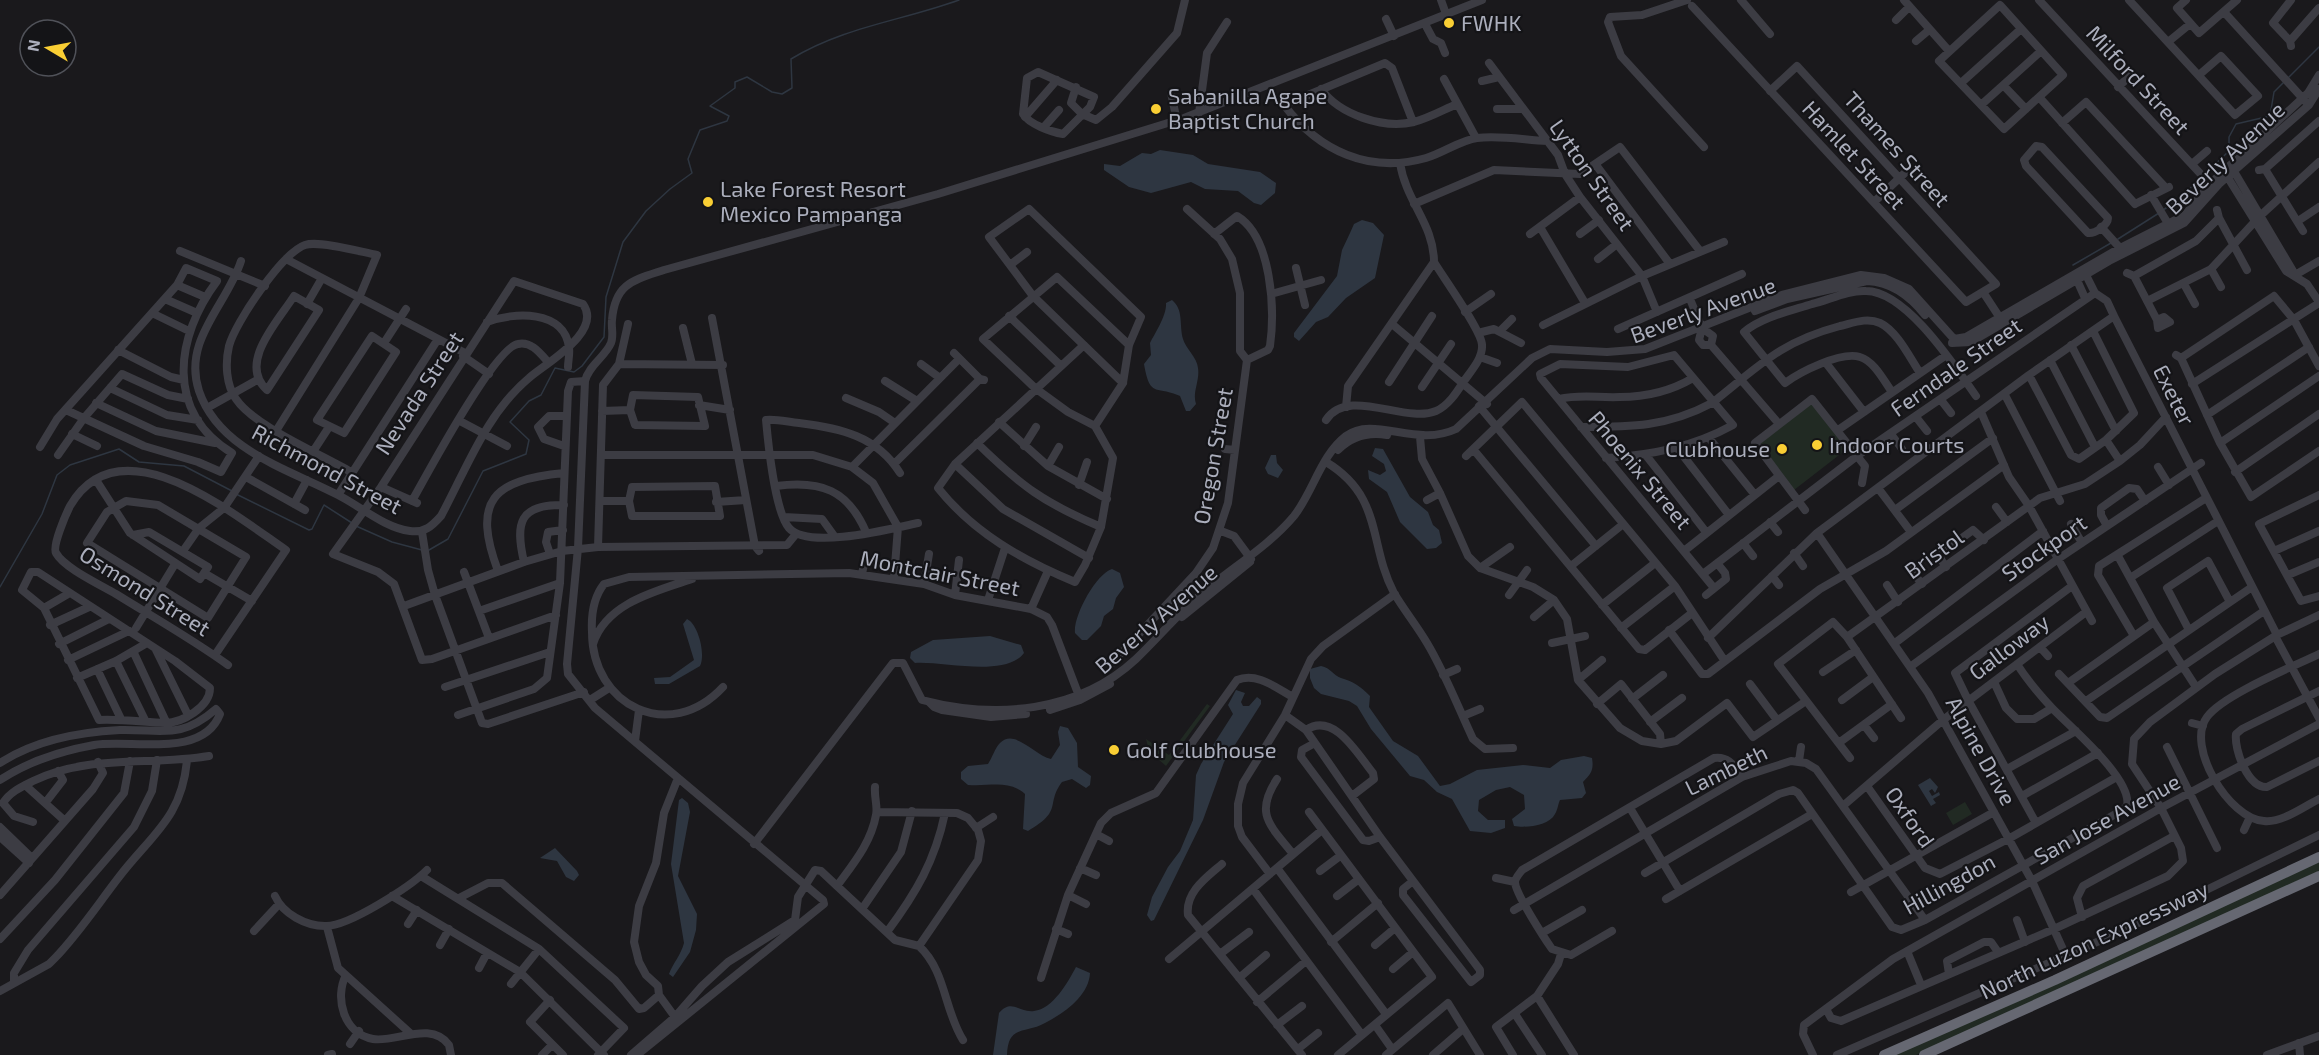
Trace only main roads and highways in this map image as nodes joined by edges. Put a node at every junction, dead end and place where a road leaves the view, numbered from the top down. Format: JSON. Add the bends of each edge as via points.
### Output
{"nodes":[{"id":1,"x":2319,"y":857,"type":"edge"},
{"id":2,"x":2319,"y":876,"type":"edge"},
{"id":3,"x":1884,"y":1055,"type":"edge"},
{"id":4,"x":1924,"y":1055,"type":"edge"}],
"edges":[{"from":1,"to":3,"type":"highway","name":"North Luzon Expressway"},
{"from":2,"to":4,"type":"highway","name":"North Luzon Expressway"}]}
